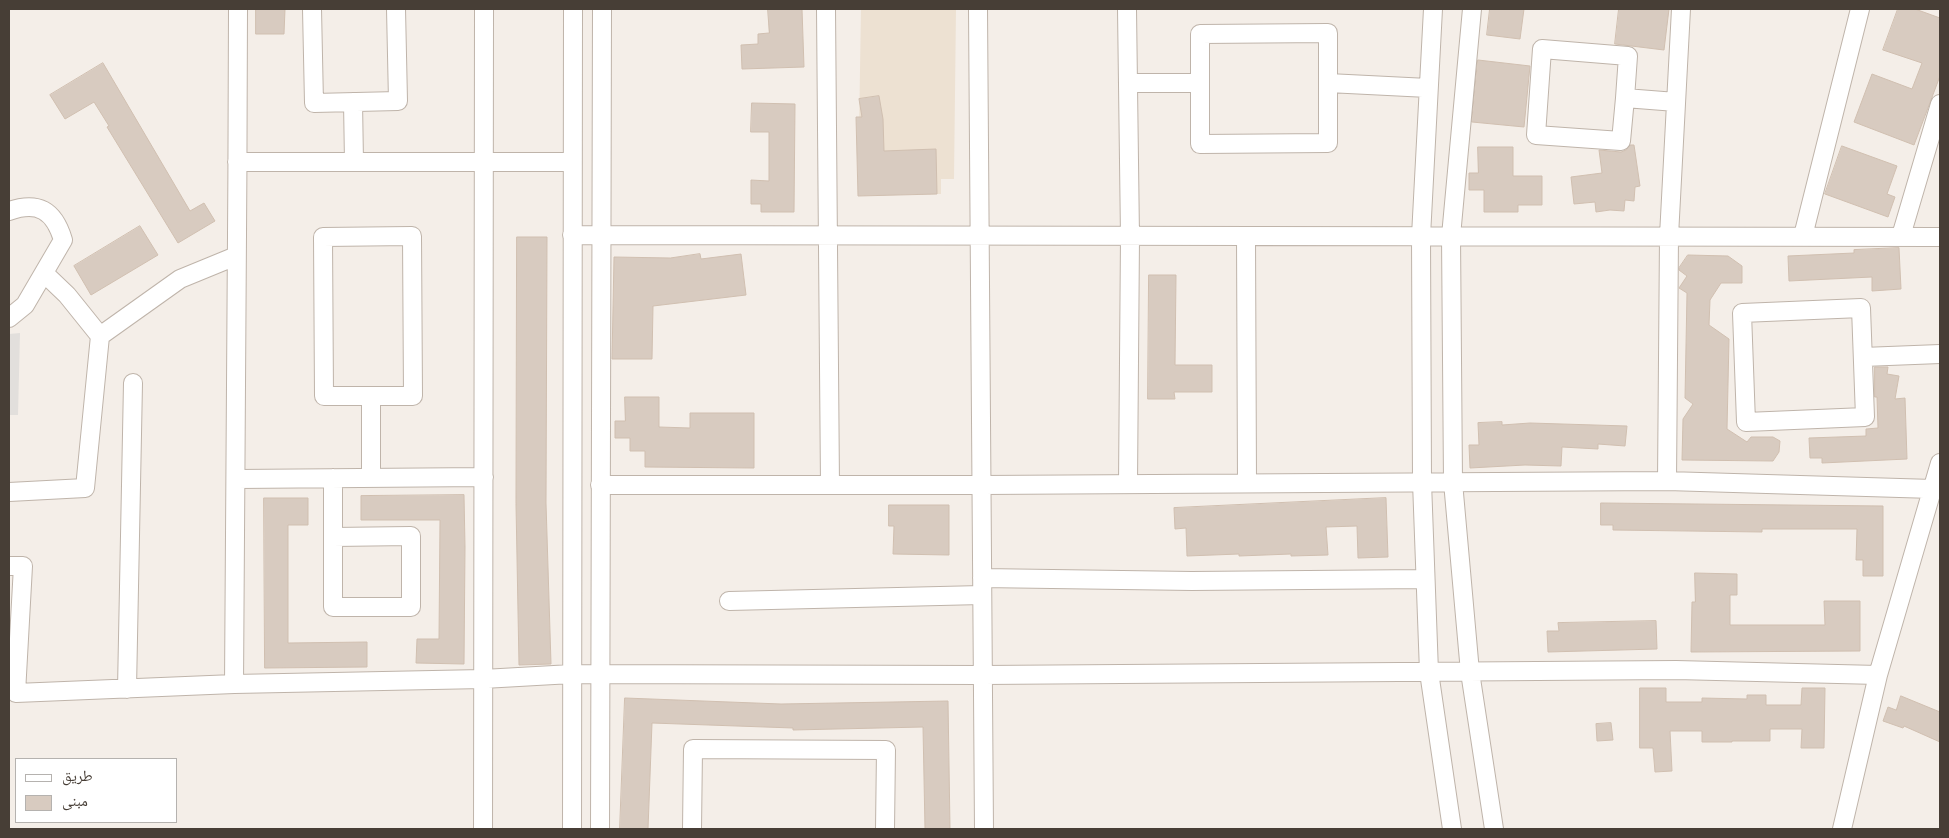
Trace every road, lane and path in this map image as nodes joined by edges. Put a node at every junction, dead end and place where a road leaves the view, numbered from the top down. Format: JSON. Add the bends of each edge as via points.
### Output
{"nodes":[{"id":1,"x":238,"y":9,"type":"edge"},
{"id":2,"x":312,"y":9,"type":"edge"},
{"id":3,"x":396,"y":9,"type":"edge"},
{"id":4,"x":484,"y":9,"type":"edge"},
{"id":5,"x":573,"y":9,"type":"edge"},
{"id":6,"x":602,"y":9,"type":"edge"},
{"id":7,"x":826,"y":9,"type":"edge"},
{"id":8,"x":978,"y":9,"type":"edge"},
{"id":9,"x":1127,"y":9,"type":"edge"},
{"id":10,"x":1433,"y":9,"type":"edge"},
{"id":11,"x":1472,"y":9,"type":"edge"},
{"id":12,"x":1681,"y":9,"type":"edge"},
{"id":13,"x":1860,"y":9,"type":"edge"},
{"id":14,"x":1128,"y":83,"type":"junction"},
{"id":15,"x":1200,"y":83,"type":"junction"},
{"id":16,"x":1328,"y":83,"type":"junction"},
{"id":17,"x":1428,"y":88,"type":"junction"},
{"id":18,"x":1625,"y":98,"type":"junction"},
{"id":19,"x":353,"y":102,"type":"junction"},
{"id":20,"x":1676,"y":102,"type":"junction"},
{"id":21,"x":1940,"y":104,"type":"edge"},
{"id":22,"x":237,"y":162,"type":"junction"},
{"id":23,"x":354,"y":162,"type":"junction"},
{"id":24,"x":485,"y":162,"type":"junction"},
{"id":25,"x":572,"y":162,"type":"junction"},
{"id":26,"x":9,"y":210,"type":"edge"},
{"id":27,"x":572,"y":236,"type":"junction"},
{"id":28,"x":600,"y":236,"type":"junction"},
{"id":29,"x":827,"y":236,"type":"junction"},
{"id":30,"x":980,"y":236,"type":"junction"},
{"id":31,"x":1421,"y":236,"type":"junction"},
{"id":32,"x":1451,"y":236,"type":"junction"},
{"id":33,"x":1669,"y":236,"type":"junction"},
{"id":34,"x":1803,"y":236,"type":"junction"},
{"id":35,"x":1901,"y":236,"type":"junction"},
{"id":36,"x":1130,"y":237,"type":"junction"},
{"id":37,"x":1246,"y":237,"type":"junction"},
{"id":38,"x":1940,"y":237,"type":"edge"},
{"id":39,"x":236,"y":256,"type":"junction"},
{"id":40,"x":45,"y":274,"type":"junction"},
{"id":41,"x":9,"y":318,"type":"edge"},
{"id":42,"x":100,"y":336,"type":"junction"},
{"id":43,"x":1940,"y":354,"type":"edge"},
{"id":44,"x":1862,"y":357,"type":"junction"},
{"id":45,"x":133,"y":382,"type":"dead end"},
{"id":46,"x":371,"y":396,"type":"junction"},
{"id":47,"x":1940,"y":463,"type":"edge"},
{"id":48,"x":484,"y":477,"type":"junction"},
{"id":49,"x":333,"y":478,"type":"junction"},
{"id":50,"x":371,"y":478,"type":"junction"},
{"id":51,"x":237,"y":479,"type":"junction"},
{"id":52,"x":1667,"y":481,"type":"junction"},
{"id":53,"x":1422,"y":482,"type":"junction"},
{"id":54,"x":1453,"y":482,"type":"junction"},
{"id":55,"x":1128,"y":484,"type":"junction"},
{"id":56,"x":1247,"y":484,"type":"junction"},
{"id":57,"x":600,"y":485,"type":"junction"},
{"id":58,"x":830,"y":485,"type":"junction"},
{"id":59,"x":982,"y":485,"type":"junction"},
{"id":60,"x":1933,"y":488,"type":"junction"},
{"id":61,"x":9,"y":492,"type":"edge"},
{"id":62,"x":333,"y":537,"type":"junction"},
{"id":63,"x":9,"y":566,"type":"edge"},
{"id":64,"x":1425,"y":579,"type":"junction"},
{"id":65,"x":982,"y":587,"type":"junction"},
{"id":66,"x":729,"y":601,"type":"dead end"},
{"id":67,"x":1429,"y":672,"type":"junction"},
{"id":68,"x":1470,"y":672,"type":"junction"},
{"id":69,"x":572,"y":674,"type":"junction"},
{"id":70,"x":600,"y":674,"type":"junction"},
{"id":71,"x":983,"y":675,"type":"junction"},
{"id":72,"x":1878,"y":675,"type":"junction"},
{"id":73,"x":484,"y":679,"type":"junction"},
{"id":74,"x":234,"y":684,"type":"junction"},
{"id":75,"x":127,"y":689,"type":"junction"},
{"id":76,"x":483,"y":829,"type":"edge"},
{"id":77,"x":572,"y":829,"type":"edge"},
{"id":78,"x":600,"y":829,"type":"edge"},
{"id":79,"x":692,"y":829,"type":"edge"},
{"id":80,"x":885,"y":829,"type":"edge"},
{"id":81,"x":984,"y":829,"type":"edge"},
{"id":82,"x":1452,"y":829,"type":"edge"},
{"id":83,"x":1494,"y":829,"type":"edge"},
{"id":84,"x":1842,"y":829,"type":"edge"}],
"edges":[{"from":1,"to":22,"type":"street"},
{"from":2,"to":19,"type":"street","via":[[314,103]]},
{"from":3,"to":19,"type":"street","via":[[398,101]]},
{"from":4,"to":24,"type":"street"},
{"from":5,"to":25,"type":"street"},
{"from":6,"to":28,"type":"street"},
{"from":7,"to":29,"type":"street"},
{"from":8,"to":30,"type":"street"},
{"from":9,"to":14,"type":"street"},
{"from":10,"to":17,"type":"street"},
{"from":11,"to":32,"type":"street"},
{"from":12,"to":20,"type":"street"},
{"from":13,"to":34,"type":"street"},
{"from":14,"to":15,"type":"street"},
{"from":14,"to":36,"type":"street"},
{"from":15,"to":16,"type":"street","via":[[1200,34],[1328,33]]},
{"from":15,"to":16,"type":"street","via":[[1200,144],[1328,143]]},
{"from":16,"to":17,"type":"street"},
{"from":17,"to":31,"type":"street"},
{"from":18,"to":18,"type":"street","via":[[1628,56],[1542,49],[1536,135],[1621,141]]},
{"from":18,"to":20,"type":"street"},
{"from":19,"to":23,"type":"street"},
{"from":20,"to":33,"type":"street"},
{"from":21,"to":35,"type":"street"},
{"from":22,"to":23,"type":"street"},
{"from":22,"to":39,"type":"street"},
{"from":23,"to":24,"type":"street"},
{"from":24,"to":25,"type":"street"},
{"from":24,"to":48,"type":"street"},
{"from":25,"to":27,"type":"street"},
{"from":26,"to":40,"type":"street","via":[[33,206],[44,210],[59,224],[63,240]]},
{"from":27,"to":28,"type":"street"},
{"from":27,"to":69,"type":"street"},
{"from":28,"to":29,"type":"street"},
{"from":28,"to":57,"type":"street"},
{"from":29,"to":30,"type":"street"},
{"from":29,"to":58,"type":"street"},
{"from":30,"to":36,"type":"street"},
{"from":30,"to":59,"type":"street"},
{"from":31,"to":32,"type":"street"},
{"from":31,"to":37,"type":"street"},
{"from":31,"to":53,"type":"street"},
{"from":32,"to":33,"type":"street"},
{"from":32,"to":54,"type":"street"},
{"from":33,"to":34,"type":"street"},
{"from":33,"to":52,"type":"street"},
{"from":34,"to":35,"type":"street"},
{"from":35,"to":38,"type":"street"},
{"from":36,"to":37,"type":"street"},
{"from":36,"to":55,"type":"street"},
{"from":37,"to":56,"type":"street"},
{"from":39,"to":42,"type":"street","via":[[180,280]]},
{"from":39,"to":51,"type":"street"},
{"from":40,"to":41,"type":"street","via":[[25,305]]},
{"from":40,"to":42,"type":"street","via":[[67,295]]},
{"from":42,"to":61,"type":"street","via":[[85,488]]},
{"from":43,"to":44,"type":"street"},
{"from":44,"to":44,"type":"street","via":[[1861,308],[1742,312],[1746,422],[1865,417]]},
{"from":45,"to":75,"type":"street"},
{"from":46,"to":46,"type":"street","via":[[324,396],[323,237],[412,236],[413,396]]},
{"from":46,"to":50,"type":"street"},
{"from":47,"to":60,"type":"street"},
{"from":48,"to":50,"type":"street"},
{"from":48,"to":73,"type":"street"},
{"from":49,"to":50,"type":"street"},
{"from":49,"to":51,"type":"street"},
{"from":49,"to":62,"type":"street"},
{"from":51,"to":74,"type":"street"},
{"from":52,"to":54,"type":"street"},
{"from":52,"to":60,"type":"street"},
{"from":53,"to":54,"type":"street"},
{"from":53,"to":56,"type":"street"},
{"from":53,"to":64,"type":"street"},
{"from":54,"to":68,"type":"street"},
{"from":55,"to":56,"type":"street"},
{"from":55,"to":59,"type":"street"},
{"from":57,"to":58,"type":"street"},
{"from":57,"to":70,"type":"street"},
{"from":58,"to":59,"type":"street"},
{"from":59,"to":65,"type":"street"},
{"from":60,"to":72,"type":"street"},
{"from":62,"to":62,"type":"street","via":[[333,607],[411,607],[411,536]]},
{"from":63,"to":75,"type":"street","via":[[23,566],[16,693]]},
{"from":64,"to":65,"type":"street"},
{"from":64,"to":67,"type":"street"},
{"from":65,"to":66,"type":"street"},
{"from":65,"to":71,"type":"street"},
{"from":67,"to":68,"type":"street"},
{"from":67,"to":71,"type":"street"},
{"from":67,"to":82,"type":"street"},
{"from":68,"to":72,"type":"street","via":[[1676,670]]},
{"from":68,"to":83,"type":"street"},
{"from":69,"to":70,"type":"street"},
{"from":69,"to":73,"type":"street"},
{"from":69,"to":77,"type":"street"},
{"from":70,"to":71,"type":"street"},
{"from":70,"to":78,"type":"street"},
{"from":71,"to":81,"type":"street"},
{"from":72,"to":84,"type":"street"},
{"from":73,"to":74,"type":"street"},
{"from":73,"to":76,"type":"street"},
{"from":74,"to":75,"type":"street"},
{"from":79,"to":80,"type":"street","via":[[692,749],[886,750]]}]}
